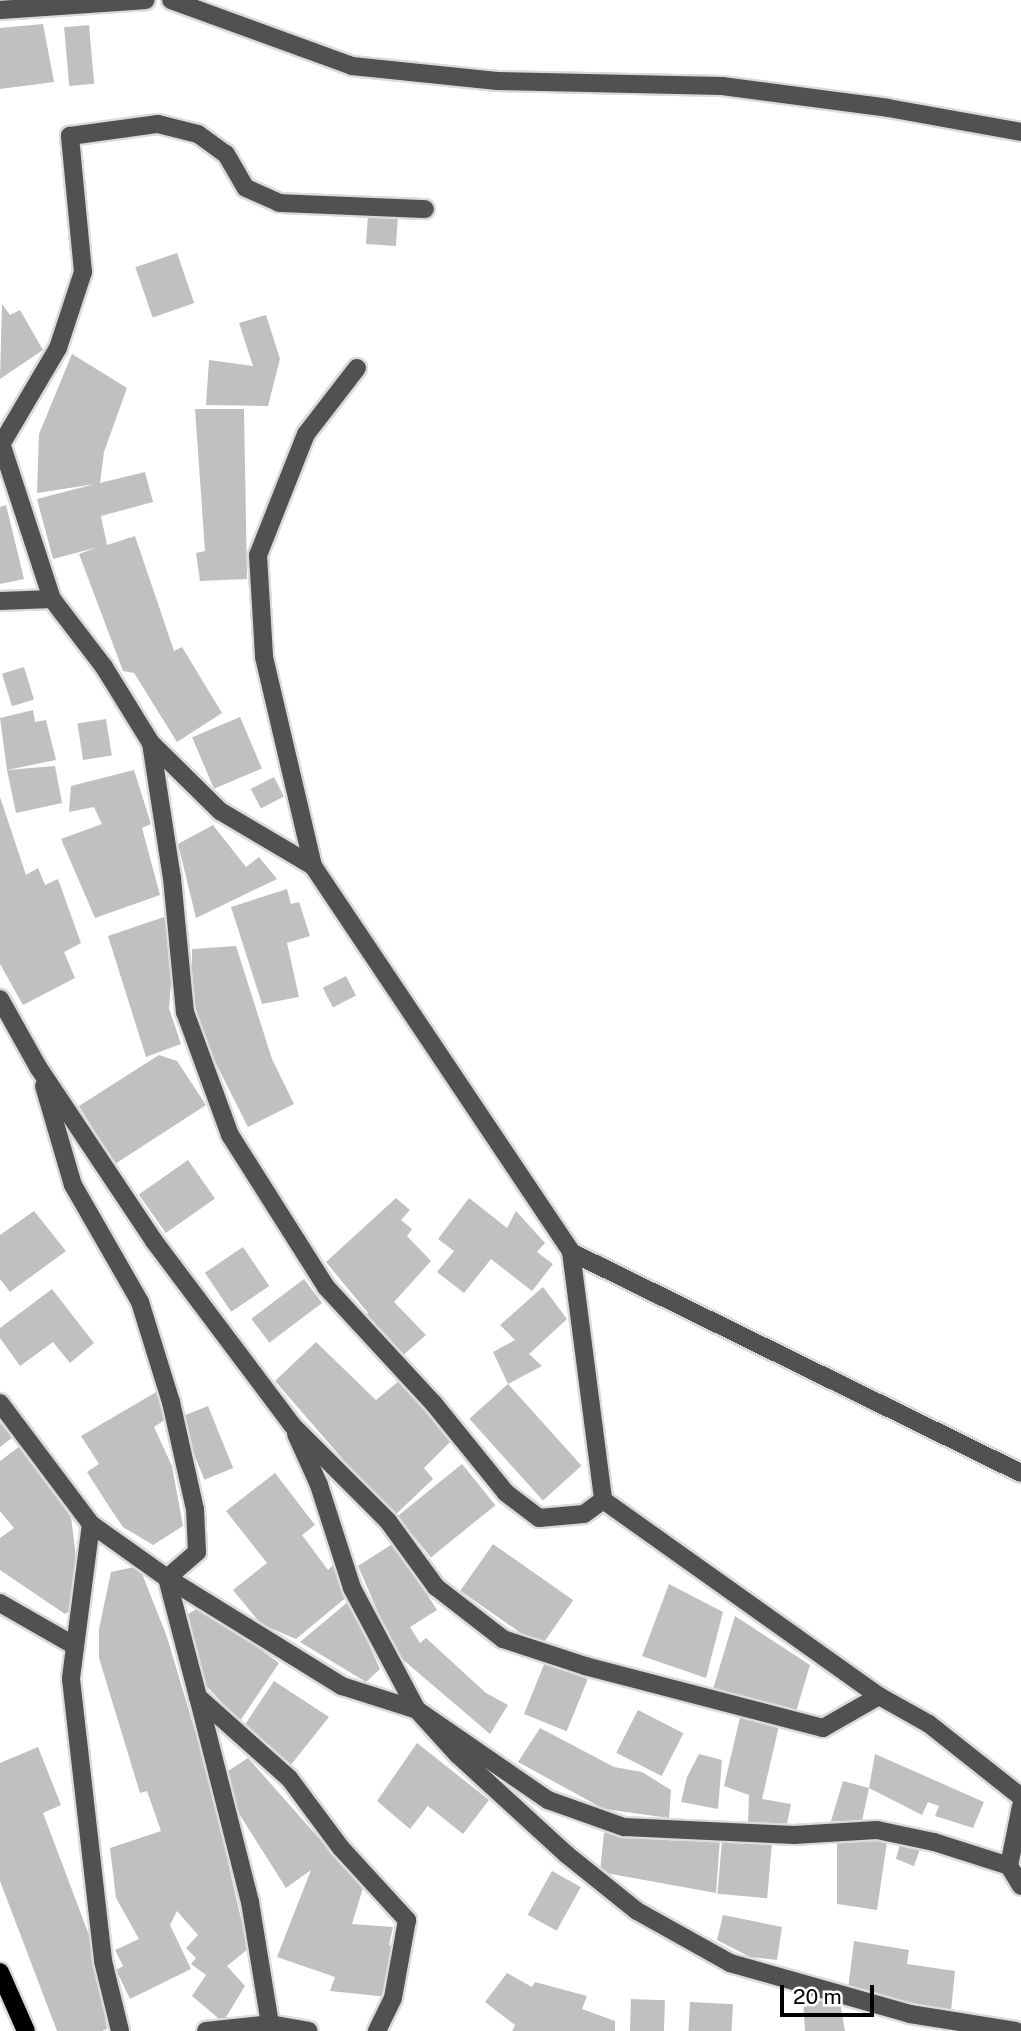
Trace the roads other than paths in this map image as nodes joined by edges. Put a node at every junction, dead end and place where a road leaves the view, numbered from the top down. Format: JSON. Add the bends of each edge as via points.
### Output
{"nodes":[{"id":1,"x":146,"y":0,"type":"edge"},
{"id":2,"x":171,"y":0,"type":"edge"},
{"id":3,"x":0,"y":10,"type":"edge"},
{"id":4,"x":1021,"y":132,"type":"edge"},
{"id":5,"x":425,"y":209,"type":"dead end"},
{"id":6,"x":357,"y":368,"type":"dead end"},
{"id":7,"x":1,"y":442,"type":"edge"},
{"id":8,"x":52,"y":599,"type":"junction"},
{"id":9,"x":0,"y":601,"type":"edge"},
{"id":10,"x":151,"y":743,"type":"junction"},
{"id":11,"x":313,"y":866,"type":"junction"},
{"id":12,"x":0,"y":999,"type":"edge"},
{"id":13,"x":38,"y":1067,"type":"junction"},
{"id":14,"x":571,"y":1252,"type":"junction"},
{"id":15,"x":0,"y":1403,"type":"edge"},
{"id":16,"x":292,"y":1424,"type":"junction"},
{"id":17,"x":1021,"y":1473,"type":"edge"},
{"id":18,"x":603,"y":1500,"type":"junction"},
{"id":19,"x":91,"y":1524,"type":"junction"},
{"id":20,"x":167,"y":1578,"type":"junction"},
{"id":21,"x":0,"y":1603,"type":"edge"},
{"id":22,"x":75,"y":1646,"type":"junction"},
{"id":23,"x":879,"y":1696,"type":"junction"},
{"id":24,"x":198,"y":1697,"type":"junction"},
{"id":25,"x":417,"y":1710,"type":"junction"},
{"id":26,"x":1021,"y":1797,"type":"edge"},
{"id":27,"x":1021,"y":1806,"type":"edge"},
{"id":28,"x":1009,"y":1866,"type":"junction"},
{"id":29,"x":1021,"y":1886,"type":"edge"},
{"id":30,"x":1,"y":1976,"type":"edge"},
{"id":31,"x":270,"y":2024,"type":"junction"},
{"id":32,"x":26,"y":2031,"type":"edge"},
{"id":33,"x":120,"y":2031,"type":"edge"},
{"id":34,"x":206,"y":2031,"type":"edge"},
{"id":35,"x":308,"y":2031,"type":"edge"},
{"id":36,"x":377,"y":2031,"type":"edge"},
{"id":37,"x":1016,"y":2031,"type":"edge"}],
"edges":[{"from":1,"to":3,"type":"street"},
{"from":2,"to":4,"type":"street","via":[[352,66],[497,81],[722,86],[888,107]]},
{"from":5,"to":7,"type":"street","via":[[279,203],[246,188],[226,154],[198,134],[158,124],[70,136],[83,272],[58,348]]},
{"from":6,"to":11,"type":"street","via":[[306,434],[258,555],[264,657]]},
{"from":7,"to":8,"type":"street"},
{"from":8,"to":9,"type":"street"},
{"from":8,"to":10,"type":"street","via":[[104,667]]},
{"from":10,"to":11,"type":"street","via":[[220,811]]},
{"from":10,"to":18,"type":"street","via":[[172,878],[185,1012],[230,1135],[326,1287],[434,1404],[506,1493],[539,1518],[583,1514]]},
{"from":11,"to":14,"type":"street"},
{"from":12,"to":13,"type":"street"},
{"from":13,"to":16,"type":"street","via":[[154,1241]]},
{"from":13,"to":20,"type":"street","via":[[73,1185],[141,1302],[170,1402],[195,1509],[197,1552]]},
{"from":14,"to":17,"type":"street"},
{"from":14,"to":18,"type":"street"},
{"from":15,"to":19,"type":"street"},
{"from":16,"to":23,"type":"street","via":[[388,1521],[436,1587],[503,1639],[584,1666],[823,1728]]},
{"from":16,"to":25,"type":"street","via":[[319,1485],[352,1588]]},
{"from":18,"to":23,"type":"street"},
{"from":19,"to":20,"type":"street"},
{"from":19,"to":22,"type":"street"},
{"from":20,"to":24,"type":"street"},
{"from":20,"to":25,"type":"street","via":[[228,1611],[342,1686]]},
{"from":21,"to":22,"type":"street"},
{"from":22,"to":33,"type":"street","via":[[71,1679],[88,1834],[103,1961]]},
{"from":23,"to":26,"type":"street","via":[[929,1724]]},
{"from":24,"to":31,"type":"street","via":[[250,1902]]},
{"from":24,"to":36,"type":"street","via":[[289,1778],[341,1849],[407,1920],[393,1998]]},
{"from":25,"to":28,"type":"street","via":[[548,1800],[624,1828],[794,1835],[877,1830]]},
{"from":25,"to":37,"type":"street","via":[[458,1755],[566,1854],[637,1911],[730,1963],[909,2014]]},
{"from":27,"to":28,"type":"street"},
{"from":28,"to":29,"type":"street"},
{"from":30,"to":32,"type":"main road"},
{"from":31,"to":34,"type":"street"},
{"from":31,"to":35,"type":"street"}]}
